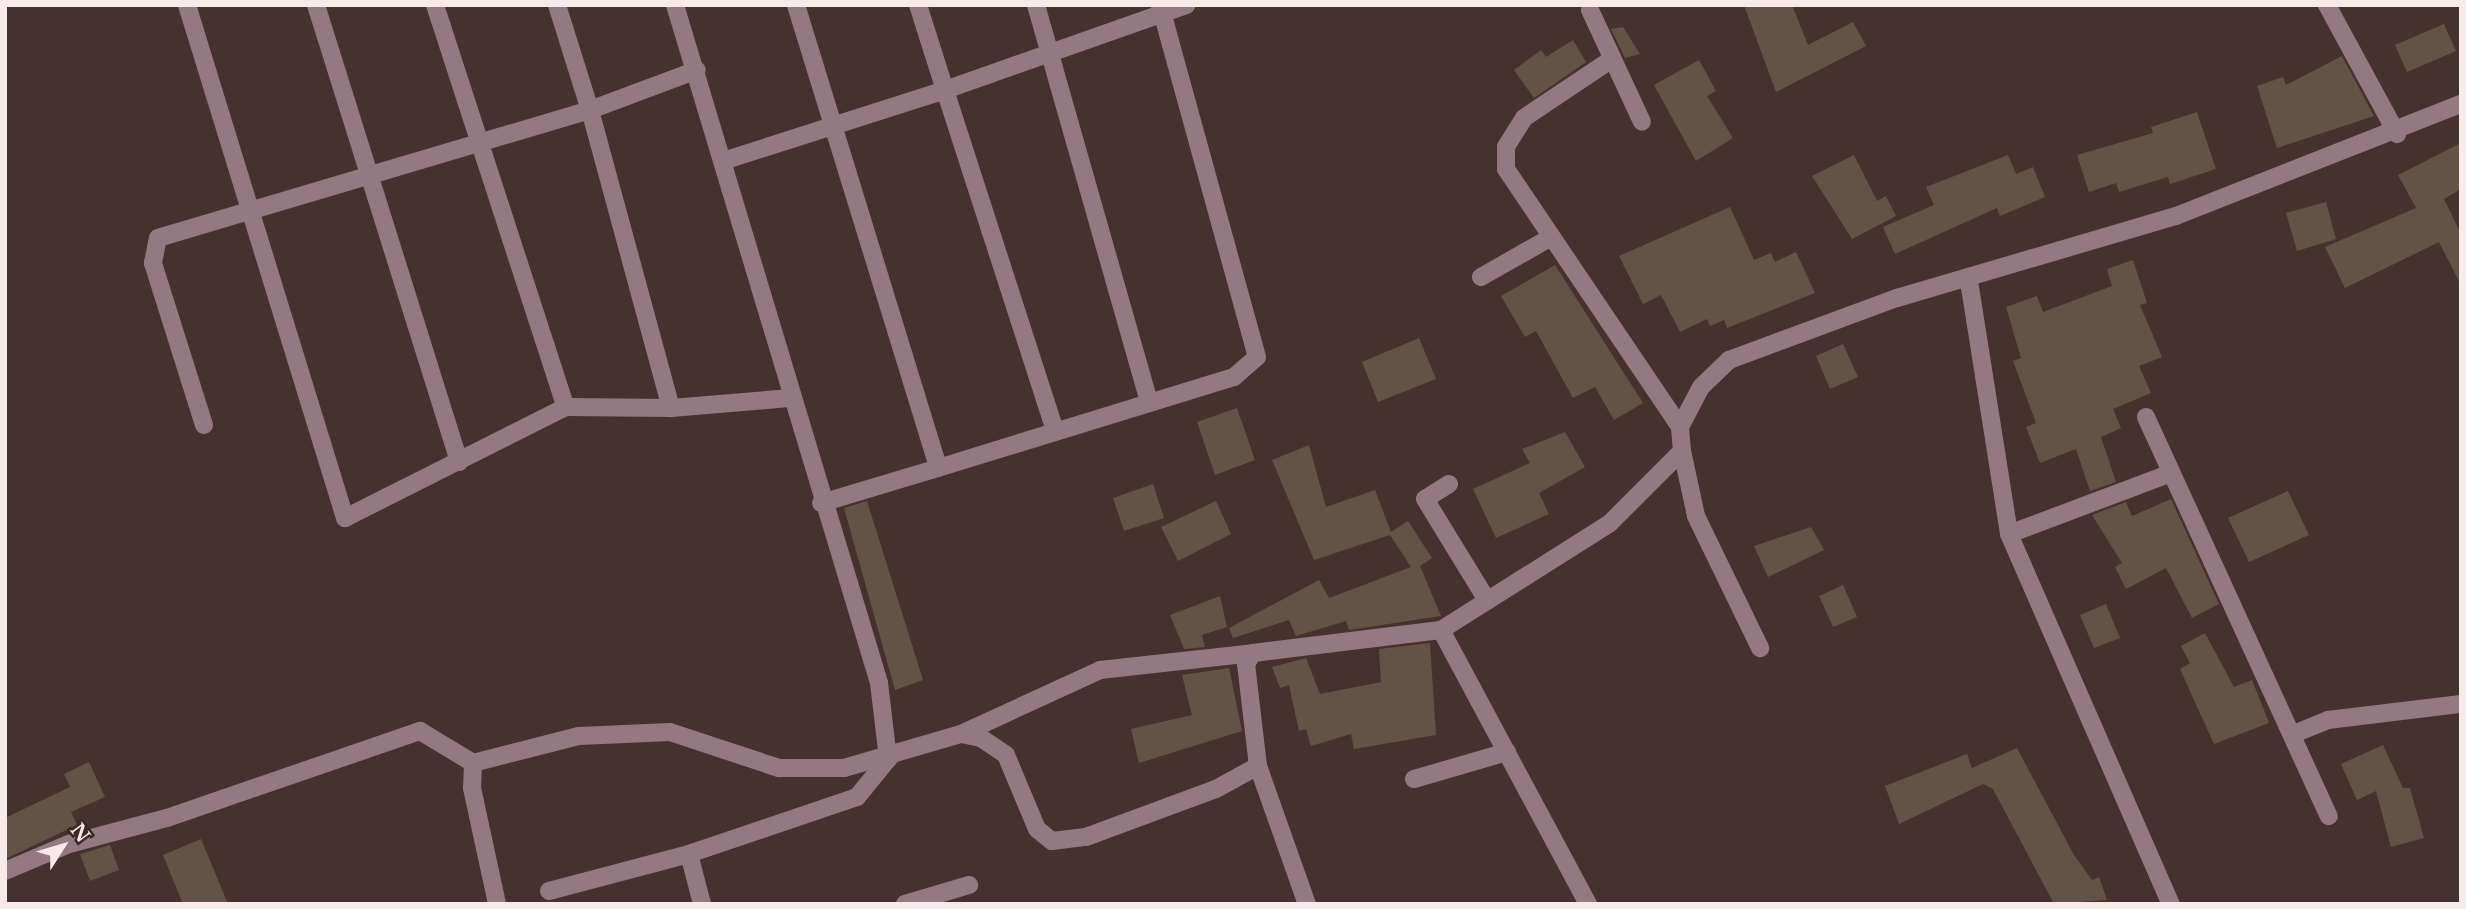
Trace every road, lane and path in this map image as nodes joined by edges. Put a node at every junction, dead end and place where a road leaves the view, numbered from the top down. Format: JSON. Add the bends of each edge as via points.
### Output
{"nodes":[{"id":1,"x":187,"y":5,"type":"edge"},
{"id":2,"x":316,"y":5,"type":"edge"},
{"id":3,"x":435,"y":5,"type":"edge"},
{"id":4,"x":557,"y":5,"type":"edge"},
{"id":5,"x":675,"y":5,"type":"edge"},
{"id":6,"x":796,"y":5,"type":"edge"},
{"id":7,"x":918,"y":5,"type":"edge"},
{"id":8,"x":1036,"y":5,"type":"edge"},
{"id":9,"x":1186,"y":5,"type":"edge"},
{"id":10,"x":2327,"y":5,"type":"edge"},
{"id":11,"x":1590,"y":10,"type":"dead end"},
{"id":12,"x":1162,"y":12,"type":"edge"},
{"id":13,"x":1051,"y":58,"type":"junction"},
{"id":14,"x":1612,"y":59,"type":"junction"},
{"id":15,"x":697,"y":70,"type":"junction"},
{"id":16,"x":945,"y":90,"type":"junction"},
{"id":17,"x":2461,"y":104,"type":"edge"},
{"id":18,"x":590,"y":110,"type":"junction"},
{"id":19,"x":1642,"y":122,"type":"dead end"},
{"id":20,"x":834,"y":125,"type":"junction"},
{"id":21,"x":2398,"y":134,"type":"junction"},
{"id":22,"x":480,"y":142,"type":"junction"},
{"id":23,"x":723,"y":161,"type":"junction"},
{"id":24,"x":366,"y":178,"type":"junction"},
{"id":25,"x":247,"y":213,"type":"junction"},
{"id":26,"x":1548,"y":239,"type":"junction"},
{"id":27,"x":1481,"y":277,"type":"dead end"},
{"id":28,"x":1969,"y":281,"type":"junction"},
{"id":29,"x":789,"y":398,"type":"junction"},
{"id":30,"x":1149,"y":403,"type":"junction"},
{"id":31,"x":566,"y":407,"type":"junction"},
{"id":32,"x":671,"y":408,"type":"junction"},
{"id":33,"x":2146,"y":417,"type":"dead end"},
{"id":34,"x":204,"y":425,"type":"dead end"},
{"id":35,"x":1681,"y":427,"type":"junction"},
{"id":36,"x":1055,"y":431,"type":"junction"},
{"id":37,"x":1682,"y":451,"type":"junction"},
{"id":38,"x":459,"y":461,"type":"junction"},
{"id":39,"x":938,"y":468,"type":"junction"},
{"id":40,"x":2171,"y":473,"type":"junction"},
{"id":41,"x":1449,"y":484,"type":"dead end"},
{"id":42,"x":821,"y":503,"type":"junction"},
{"id":43,"x":2009,"y":534,"type":"junction"},
{"id":44,"x":1487,"y":600,"type":"junction"},
{"id":45,"x":1441,"y":630,"type":"junction"},
{"id":46,"x":1760,"y":648,"type":"dead end"},
{"id":47,"x":1253,"y":653,"type":"junction"},
{"id":48,"x":2461,"y":704,"type":"edge"},
{"id":49,"x":2296,"y":733,"type":"junction"},
{"id":50,"x":961,"y":734,"type":"junction"},
{"id":51,"x":1507,"y":752,"type":"junction"},
{"id":52,"x":888,"y":759,"type":"junction"},
{"id":53,"x":473,"y":763,"type":"junction"},
{"id":54,"x":1258,"y":765,"type":"junction"},
{"id":55,"x":1414,"y":779,"type":"dead end"},
{"id":56,"x":2329,"y":816,"type":"dead end"},
{"id":57,"x":689,"y":854,"type":"junction"},
{"id":58,"x":5,"y":871,"type":"edge"},
{"id":59,"x":969,"y":885,"type":"dead end"},
{"id":60,"x":549,"y":891,"type":"dead end"},
{"id":61,"x":496,"y":904,"type":"edge"},
{"id":62,"x":702,"y":904,"type":"edge"},
{"id":63,"x":905,"y":904,"type":"edge"},
{"id":64,"x":1307,"y":904,"type":"edge"},
{"id":65,"x":1588,"y":904,"type":"edge"},
{"id":66,"x":2171,"y":904,"type":"edge"}],
"edges":[{"from":1,"to":25,"type":"street"},
{"from":2,"to":24,"type":"street"},
{"from":3,"to":22,"type":"street"},
{"from":4,"to":18,"type":"street"},
{"from":5,"to":15,"type":"street"},
{"from":6,"to":20,"type":"street"},
{"from":7,"to":16,"type":"street"},
{"from":8,"to":13,"type":"street"},
{"from":9,"to":12,"type":"street"},
{"from":10,"to":21,"type":"street"},
{"from":11,"to":14,"type":"street"},
{"from":12,"to":13,"type":"street"},
{"from":12,"to":30,"type":"street","via":[[1257,357],[1234,377]]},
{"from":13,"to":16,"type":"street"},
{"from":13,"to":30,"type":"street"},
{"from":14,"to":19,"type":"street"},
{"from":14,"to":26,"type":"street","via":[[1524,118],[1506,147],[1506,169]]},
{"from":15,"to":18,"type":"street"},
{"from":15,"to":23,"type":"street"},
{"from":16,"to":20,"type":"street"},
{"from":16,"to":36,"type":"street"},
{"from":17,"to":21,"type":"street"},
{"from":18,"to":22,"type":"street"},
{"from":18,"to":32,"type":"street"},
{"from":20,"to":23,"type":"street"},
{"from":20,"to":39,"type":"street"},
{"from":21,"to":28,"type":"street","via":[[2176,216]]},
{"from":22,"to":24,"type":"street"},
{"from":22,"to":31,"type":"street"},
{"from":23,"to":29,"type":"street"},
{"from":24,"to":25,"type":"street"},
{"from":24,"to":38,"type":"street"},
{"from":25,"to":34,"type":"street","via":[[170,233],[154,250]]},
{"from":25,"to":38,"type":"street","via":[[345,518]]},
{"from":26,"to":27,"type":"street"},
{"from":26,"to":35,"type":"street"},
{"from":28,"to":35,"type":"street","via":[[1810,326],[1730,360],[1701,387]]},
{"from":28,"to":43,"type":"street"},
{"from":29,"to":32,"type":"street"},
{"from":29,"to":42,"type":"street"},
{"from":30,"to":36,"type":"street"},
{"from":31,"to":32,"type":"street"},
{"from":31,"to":38,"type":"street"},
{"from":33,"to":40,"type":"street"},
{"from":35,"to":37,"type":"street"},
{"from":36,"to":39,"type":"street"},
{"from":37,"to":44,"type":"street","via":[[1610,523],[1538,574]]},
{"from":37,"to":46,"type":"street","via":[[1696,516]]},
{"from":39,"to":42,"type":"street"},
{"from":40,"to":43,"type":"street"},
{"from":40,"to":49,"type":"street"},
{"from":41,"to":44,"type":"street","via":[[1425,499]]},
{"from":42,"to":52,"type":"street","via":[[879,683]]},
{"from":43,"to":66,"type":"street"},
{"from":44,"to":45,"type":"street"},
{"from":45,"to":47,"type":"street"},
{"from":45,"to":51,"type":"street"},
{"from":47,"to":50,"type":"street","via":[[1100,670]]},
{"from":47,"to":54,"type":"street","via":[[1246,664]]},
{"from":48,"to":49,"type":"street","via":[[2328,720]]},
{"from":49,"to":56,"type":"street"},
{"from":50,"to":52,"type":"street"},
{"from":50,"to":54,"type":"street","via":[[981,738],[1006,755],[1037,829],[1052,841],[1086,837],[1216,789]]},
{"from":51,"to":55,"type":"street"},
{"from":51,"to":65,"type":"street"},
{"from":52,"to":53,"type":"street","via":[[844,768],[779,768],[670,732],[579,736]]},
{"from":52,"to":57,"type":"street","via":[[857,797]]},
{"from":53,"to":58,"type":"street","via":[[420,731],[167,818],[69,844]]},
{"from":53,"to":61,"type":"street","via":[[472,788]]},
{"from":54,"to":64,"type":"street"},
{"from":57,"to":60,"type":"street"},
{"from":57,"to":62,"type":"street"},
{"from":59,"to":63,"type":"street"}]}
